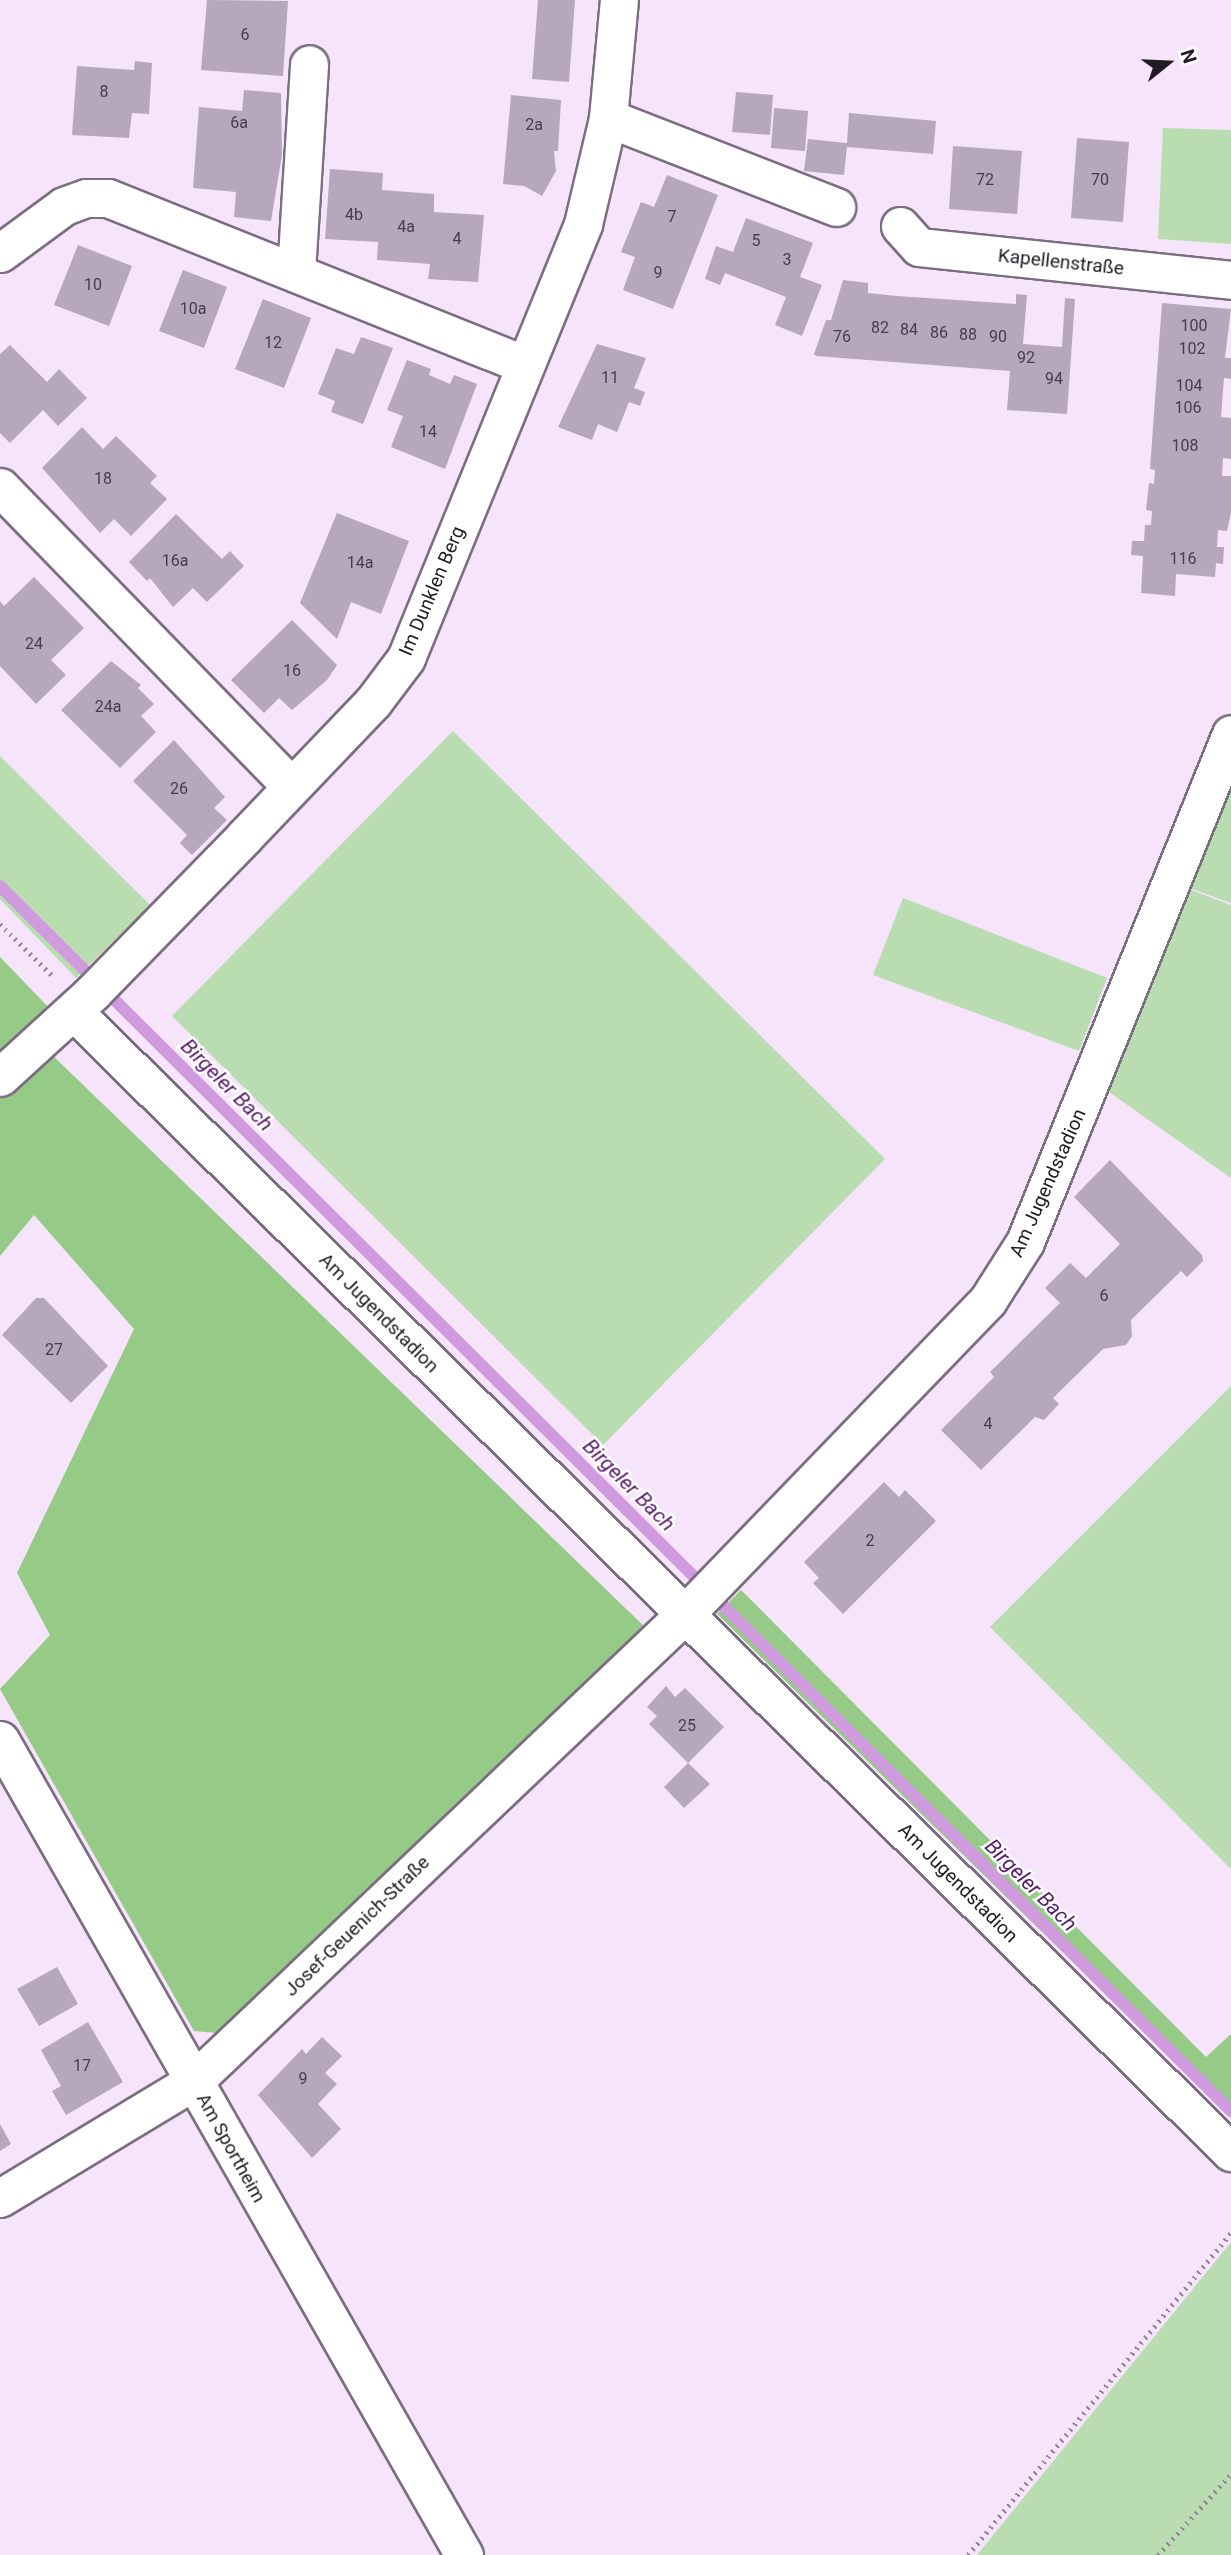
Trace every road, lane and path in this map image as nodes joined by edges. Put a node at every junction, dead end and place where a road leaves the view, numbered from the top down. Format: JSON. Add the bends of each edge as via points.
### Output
{"nodes":[{"id":1,"x":619,"y":0,"type":"edge"},
{"id":2,"x":309,"y":64,"type":"dead end"},
{"id":3,"x":608,"y":118,"type":"junction"},
{"id":4,"x":836,"y":207,"type":"dead end"},
{"id":5,"x":900,"y":226,"type":"dead end"},
{"id":6,"x":0,"y":253,"type":"edge"},
{"id":7,"x":296,"y":272,"type":"junction"},
{"id":8,"x":1231,"y":280,"type":"edge"},
{"id":9,"x":522,"y":365,"type":"junction"},
{"id":10,"x":0,"y":487,"type":"edge"},
{"id":11,"x":1231,"y":734,"type":"edge"},
{"id":12,"x":291,"y":786,"type":"junction"},
{"id":13,"x":0,"y":923,"type":"edge"},
{"id":14,"x":92,"y":992,"type":"junction"},
{"id":15,"x":0,"y":1077,"type":"edge"},
{"id":16,"x":702,"y":1597,"type":"junction"},
{"id":17,"x":0,"y":1740,"type":"edge"},
{"id":18,"x":194,"y":2081,"type":"junction"},
{"id":19,"x":1231,"y":2152,"type":"edge"},
{"id":20,"x":0,"y":2198,"type":"edge"},
{"id":21,"x":1231,"y":2232,"type":"edge"},
{"id":22,"x":1231,"y":2474,"type":"edge"},
{"id":23,"x":464,"y":2555,"type":"edge"},
{"id":24,"x":968,"y":2555,"type":"edge"},
{"id":25,"x":1158,"y":2555,"type":"edge"}],
"edges":[{"from":1,"to":3,"type":"street","name":"Im Dunklen Berg"},
{"from":2,"to":7,"type":"street"},
{"from":3,"to":4,"type":"street"},
{"from":3,"to":9,"type":"street","name":"Im Dunklen Berg","via":[[583,224]]},
{"from":5,"to":8,"type":"street","name":"Kapellenstraße","via":[[919,247]]},
{"from":6,"to":7,"type":"street","via":[[64,206],[86,198],[108,198]]},
{"from":7,"to":9,"type":"street"},
{"from":9,"to":12,"type":"street","name":"Im Dunklen Berg","via":[[405,659],[373,702]]},
{"from":10,"to":12,"type":"street"},
{"from":11,"to":16,"type":"street","name":"Am Jugendstadion","via":[[1053,1176],[1007,1274],[988,1300]]},
{"from":12,"to":14,"type":"street","name":"Im Dunklen Berg"},
{"from":13,"to":14,"type":"path","via":[[55,978]]},
{"from":14,"to":15,"type":"street","name":"Im Dunklen Berg"},
{"from":14,"to":16,"type":"street","name":"Am Jugendstadion"},
{"from":16,"to":18,"type":"street","name":"Josef-Geuenich-Straße"},
{"from":16,"to":19,"type":"street","name":"Am Jugendstadion"},
{"from":17,"to":18,"type":"street","name":"Am Sportheim"},
{"from":18,"to":20,"type":"street","name":"Josef-Geuenich-Straße"},
{"from":18,"to":23,"type":"street","name":"Am Sportheim"},
{"from":21,"to":24,"type":"path"},
{"from":22,"to":25,"type":"path"}]}
